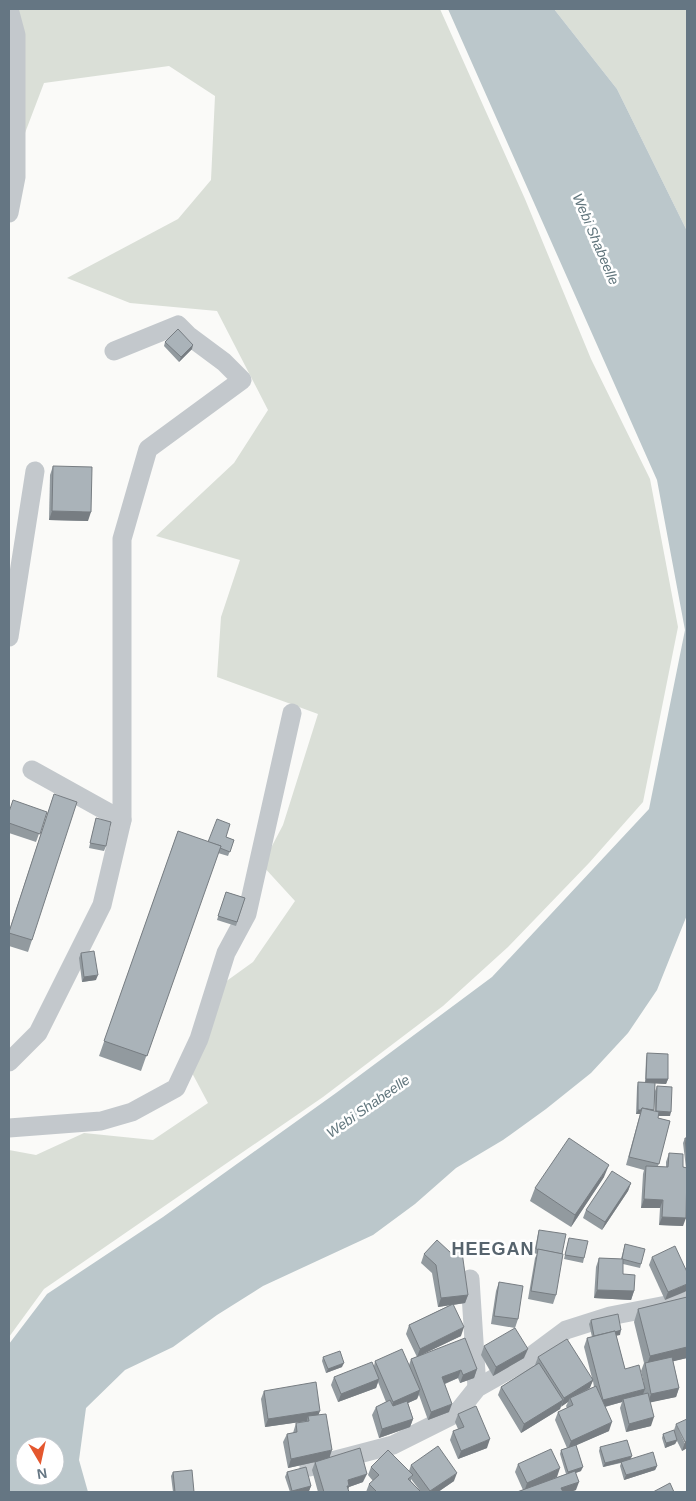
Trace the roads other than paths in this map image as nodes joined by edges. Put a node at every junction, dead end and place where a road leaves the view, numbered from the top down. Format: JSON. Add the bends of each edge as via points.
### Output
{"nodes":[{"id":1,"x":9,"y":9,"type":"edge"},
{"id":2,"x":9,"y":213,"type":"edge"},
{"id":3,"x":114,"y":351,"type":"dead end"},
{"id":4,"x":35,"y":471,"type":"dead end"},
{"id":5,"x":9,"y":637,"type":"edge"},
{"id":6,"x":292,"y":713,"type":"dead end"},
{"id":7,"x":32,"y":770,"type":"dead end"},
{"id":8,"x":122,"y":820,"type":"junction"},
{"id":9,"x":9,"y":1062,"type":"edge"},
{"id":10,"x":9,"y":1128,"type":"edge"},
{"id":11,"x":470,"y":1279,"type":"dead end"},
{"id":12,"x":687,"y":1301,"type":"edge"},
{"id":13,"x":477,"y":1388,"type":"junction"},
{"id":14,"x":309,"y":1467,"type":"edge"}],
"edges":[{"from":1,"to":2,"type":"street","via":[[16,35],[16,177]]},
{"from":3,"to":8,"type":"street","via":[[178,325],[242,380],[148,450],[122,539]]},
{"from":4,"to":5,"type":"street"},
{"from":6,"to":10,"type":"street","via":[[247,914],[226,953],[199,1039],[176,1088],[132,1112],[101,1121]]},
{"from":7,"to":8,"type":"street"},
{"from":8,"to":9,"type":"street","via":[[102,905],[38,1033]]},
{"from":11,"to":13,"type":"street"},
{"from":12,"to":13,"type":"street","via":[[610,1316],[566,1330],[524,1362]]},
{"from":13,"to":14,"type":"street","via":[[457,1413],[400,1441]]}]}
